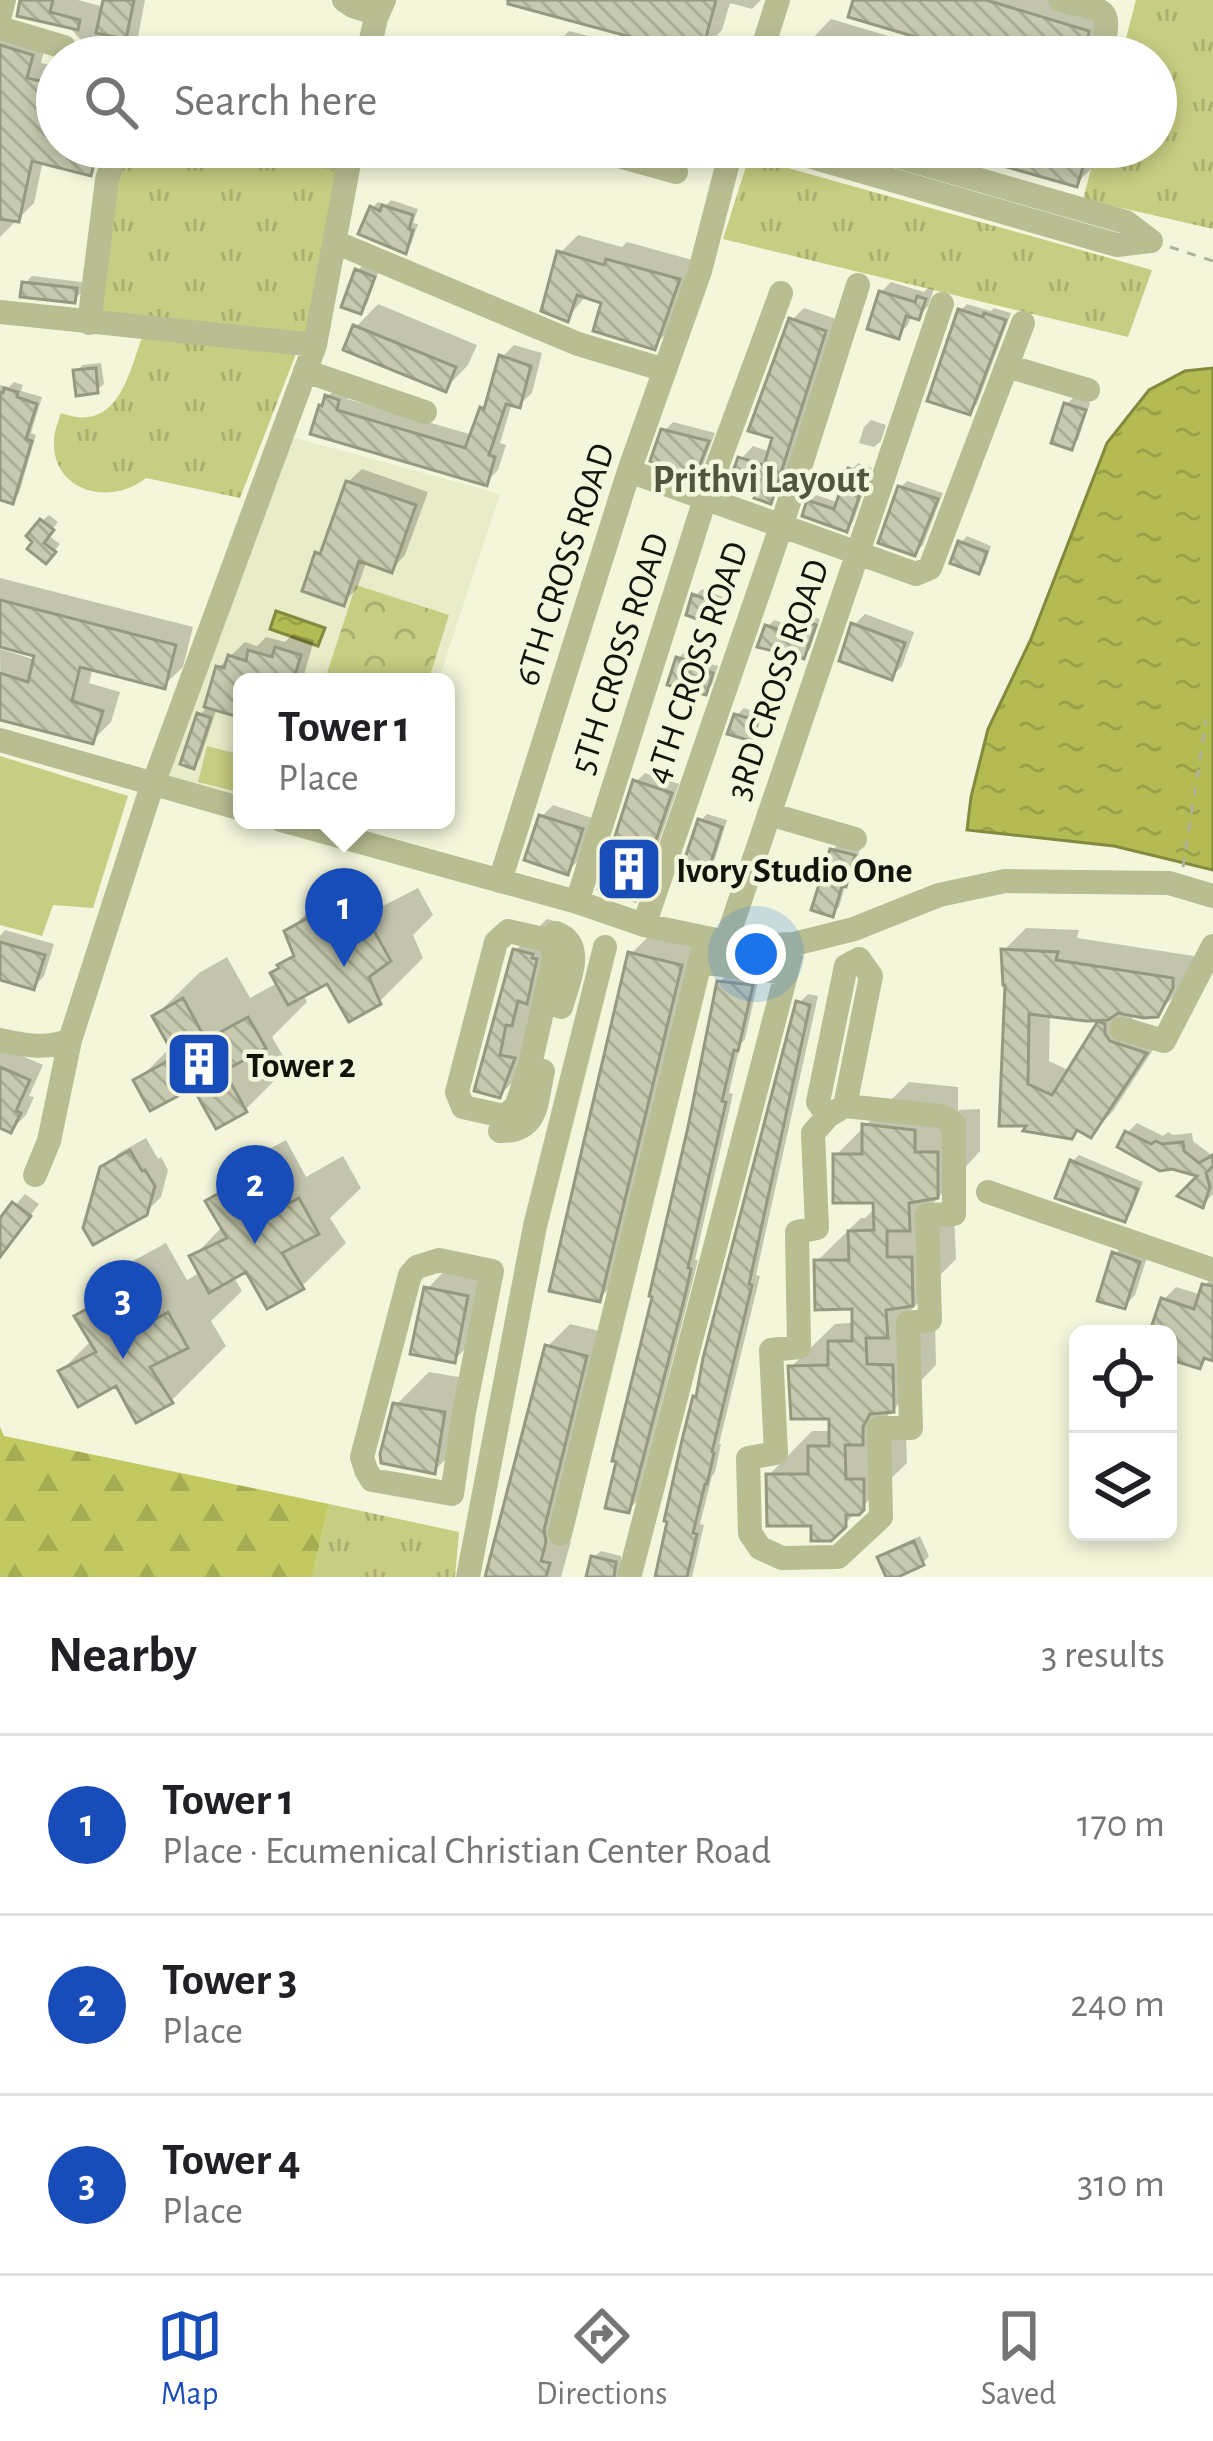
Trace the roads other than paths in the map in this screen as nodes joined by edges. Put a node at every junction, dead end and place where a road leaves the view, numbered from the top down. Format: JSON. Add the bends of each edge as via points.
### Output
{"nodes":[{"id":1,"x":4,"y":0,"type":"edge"},
{"id":2,"x":344,"y":0,"type":"edge"},
{"id":3,"x":778,"y":0,"type":"edge"},
{"id":4,"x":1060,"y":0,"type":"edge"},
{"id":5,"x":381,"y":7,"type":"edge"},
{"id":6,"x":0,"y":15,"type":"edge"},
{"id":7,"x":0,"y":28,"type":"edge"},
{"id":8,"x":767,"y":36,"type":"edge"},
{"id":9,"x":1106,"y":36,"type":"edge"},
{"id":10,"x":36,"y":39,"type":"edge"},
{"id":11,"x":111,"y":168,"type":"edge"},
{"id":12,"x":348,"y":168,"type":"edge"},
{"id":13,"x":662,"y":168,"type":"edge"},
{"id":14,"x":726,"y":168,"type":"edge"},
{"id":15,"x":850,"y":168,"type":"edge"},
{"id":16,"x":937,"y":168,"type":"edge"},
{"id":17,"x":676,"y":172,"type":"dead end"},
{"id":18,"x":335,"y":242,"type":"junction"},
{"id":19,"x":858,"y":285,"type":"dead end"},
{"id":20,"x":781,"y":293,"type":"dead end"},
{"id":21,"x":942,"y":304,"type":"dead end"},
{"id":22,"x":0,"y":312,"type":"edge"},
{"id":23,"x":89,"y":323,"type":"junction"},
{"id":24,"x":1023,"y":323,"type":"dead end"},
{"id":25,"x":315,"y":345,"type":"junction"},
{"id":26,"x":1007,"y":366,"type":"junction"},
{"id":27,"x":665,"y":370,"type":"junction"},
{"id":28,"x":305,"y":371,"type":"junction"},
{"id":29,"x":1088,"y":391,"type":"dead end"},
{"id":30,"x":425,"y":412,"type":"dead end"},
{"id":31,"x":629,"y":471,"type":"junction"},
{"id":32,"x":705,"y":499,"type":"junction"},
{"id":33,"x":779,"y":526,"type":"junction"},
{"id":34,"x":857,"y":553,"type":"junction"},
{"id":35,"x":0,"y":740,"type":"edge"},
{"id":36,"x":154,"y":784,"type":"junction"},
{"id":37,"x":233,"y":806,"type":"edge"},
{"id":38,"x":770,"y":814,"type":"junction"},
{"id":39,"x":313,"y":829,"type":"edge"},
{"id":40,"x":855,"y":839,"type":"dead end"},
{"id":41,"x":500,"y":881,"type":"junction"},
{"id":42,"x":1213,"y":896,"type":"edge"},
{"id":43,"x":577,"y":902,"type":"junction"},
{"id":44,"x":623,"y":918,"type":"junction"},
{"id":45,"x":854,"y":929,"type":"junction"},
{"id":46,"x":556,"y":933,"type":"dead end"},
{"id":47,"x":794,"y":944,"type":"junction"},
{"id":48,"x":1213,"y":946,"type":"edge"},
{"id":49,"x":710,"y":947,"type":"junction"},
{"id":50,"x":785,"y":974,"type":"junction"},
{"id":51,"x":564,"y":1008,"type":"junction"},
{"id":52,"x":1120,"y":1029,"type":"dead end"},
{"id":53,"x":0,"y":1040,"type":"edge"},
{"id":54,"x":70,"y":1040,"type":"junction"},
{"id":55,"x":536,"y":1070,"type":"junction"},
{"id":56,"x":571,"y":1077,"type":"junction"},
{"id":57,"x":836,"y":1111,"type":"junction"},
{"id":58,"x":500,"y":1131,"type":"dead end"},
{"id":59,"x":34,"y":1175,"type":"dead end"},
{"id":60,"x":988,"y":1192,"type":"dead end"},
{"id":61,"x":455,"y":1255,"type":"dead end"},
{"id":62,"x":1213,"y":1270,"type":"edge"},
{"id":63,"x":492,"y":1271,"type":"junction"},
{"id":64,"x":471,"y":1381,"type":"junction"},
{"id":65,"x":503,"y":1384,"type":"junction"},
{"id":66,"x":464,"y":1412,"type":"junction"},
{"id":67,"x":499,"y":1418,"type":"junction"},
{"id":68,"x":437,"y":1491,"type":"junction"},
{"id":69,"x":375,"y":1496,"type":"dead end"},
{"id":70,"x":560,"y":1534,"type":"dead end"},
{"id":71,"x":631,"y":1574,"type":"edge"},
{"id":72,"x":468,"y":1577,"type":"edge"}],
"edges":[{"from":1,"to":6,"type":"street"},
{"from":2,"to":5,"type":"street"},
{"from":3,"to":8,"type":"street"},
{"from":4,"to":9,"type":"street","via":[[1106,14]]},
{"from":7,"to":10,"type":"street"},
{"from":11,"to":23,"type":"street"},
{"from":12,"to":18,"type":"street"},
{"from":13,"to":17,"type":"street"},
{"from":14,"to":27,"type":"street","name":"6TH CROSS ROAD"},
{"from":15,"to":16,"type":"street","via":[[1117,245],[1151,241],[1126,223]]},
{"from":18,"to":25,"type":"street"},
{"from":18,"to":27,"type":"street","via":[[578,344]]},
{"from":19,"to":33,"type":"street","name":"4TH CROSS ROAD"},
{"from":20,"to":32,"type":"street","name":"5TH CROSS ROAD"},
{"from":21,"to":34,"type":"street","name":"3RD CROSS ROAD"},
{"from":22,"to":23,"type":"street"},
{"from":23,"to":25,"type":"street"},
{"from":24,"to":26,"type":"street"},
{"from":25,"to":28,"type":"street"},
{"from":26,"to":29,"type":"street"},
{"from":26,"to":34,"type":"street","via":[[930,568],[916,574]]},
{"from":27,"to":31,"type":"street","name":"6TH CROSS ROAD"},
{"from":28,"to":30,"type":"street"},
{"from":28,"to":36,"type":"street"},
{"from":31,"to":32,"type":"street"},
{"from":31,"to":41,"type":"street","name":"6TH CROSS ROAD"},
{"from":32,"to":33,"type":"street"},
{"from":32,"to":43,"type":"street","name":"5TH CROSS ROAD"},
{"from":33,"to":34,"type":"street"},
{"from":33,"to":44,"type":"street","name":"4TH CROSS ROAD"},
{"from":34,"to":38,"type":"street","name":"3RD CROSS ROAD"},
{"from":35,"to":36,"type":"street"},
{"from":36,"to":37,"type":"street"},
{"from":36,"to":54,"type":"street"},
{"from":38,"to":40,"type":"street"},
{"from":38,"to":49,"type":"street","name":"3RD CROSS ROAD"},
{"from":39,"to":41,"type":"street"},
{"from":41,"to":43,"type":"street"},
{"from":42,"to":45,"type":"street","via":[[1169,883],[1005,881],[939,895]]},
{"from":43,"to":44,"type":"street"},
{"from":44,"to":49,"type":"street"},
{"from":44,"to":51,"type":"street","name":"4TH CROSS ROAD"},
{"from":45,"to":47,"type":"street"},
{"from":45,"to":57,"type":"street","via":[[859,959],[846,966],[818,1102]]},
{"from":46,"to":51,"type":"street","via":[[574,952]]},
{"from":47,"to":49,"type":"street"},
{"from":47,"to":50,"type":"street"},
{"from":48,"to":52,"type":"street","via":[[1164,1041]]},
{"from":49,"to":50,"type":"street"},
{"from":49,"to":70,"type":"street","name":"3RD CROSS ROAD"},
{"from":50,"to":71,"type":"street"},
{"from":51,"to":55,"type":"street"},
{"from":51,"to":55,"type":"street","via":[[547,940],[508,932],[496,942],[457,1092],[463,1107],[504,1116]]},
{"from":51,"to":56,"type":"street"},
{"from":53,"to":54,"type":"street"},
{"from":54,"to":59,"type":"street"},
{"from":55,"to":56,"type":"street"},
{"from":55,"to":58,"type":"street","via":[[533,1117]]},
{"from":56,"to":65,"type":"street"},
{"from":57,"to":57,"type":"street","via":[[813,1133],[817,1228],[797,1232],[799,1348],[771,1350],[776,1453],[748,1458],[749,1533],[782,1558],[838,1557],[881,1517],[879,1428],[911,1428],[908,1323],[930,1320],[927,1215],[954,1214],[954,1124],[942,1116]]},
{"from":60,"to":62,"type":"street"},
{"from":61,"to":63,"type":"street","via":[[489,1261]]},
{"from":63,"to":64,"type":"street"},
{"from":63,"to":68,"type":"street","via":[[439,1260],[410,1275],[362,1457],[372,1480]]},
{"from":64,"to":65,"type":"street"},
{"from":64,"to":66,"type":"street"},
{"from":65,"to":67,"type":"street"},
{"from":66,"to":67,"type":"street"},
{"from":66,"to":68,"type":"street","via":[[452,1494]]},
{"from":67,"to":72,"type":"street"},
{"from":68,"to":69,"type":"street","via":[[426,1503]]}]}
